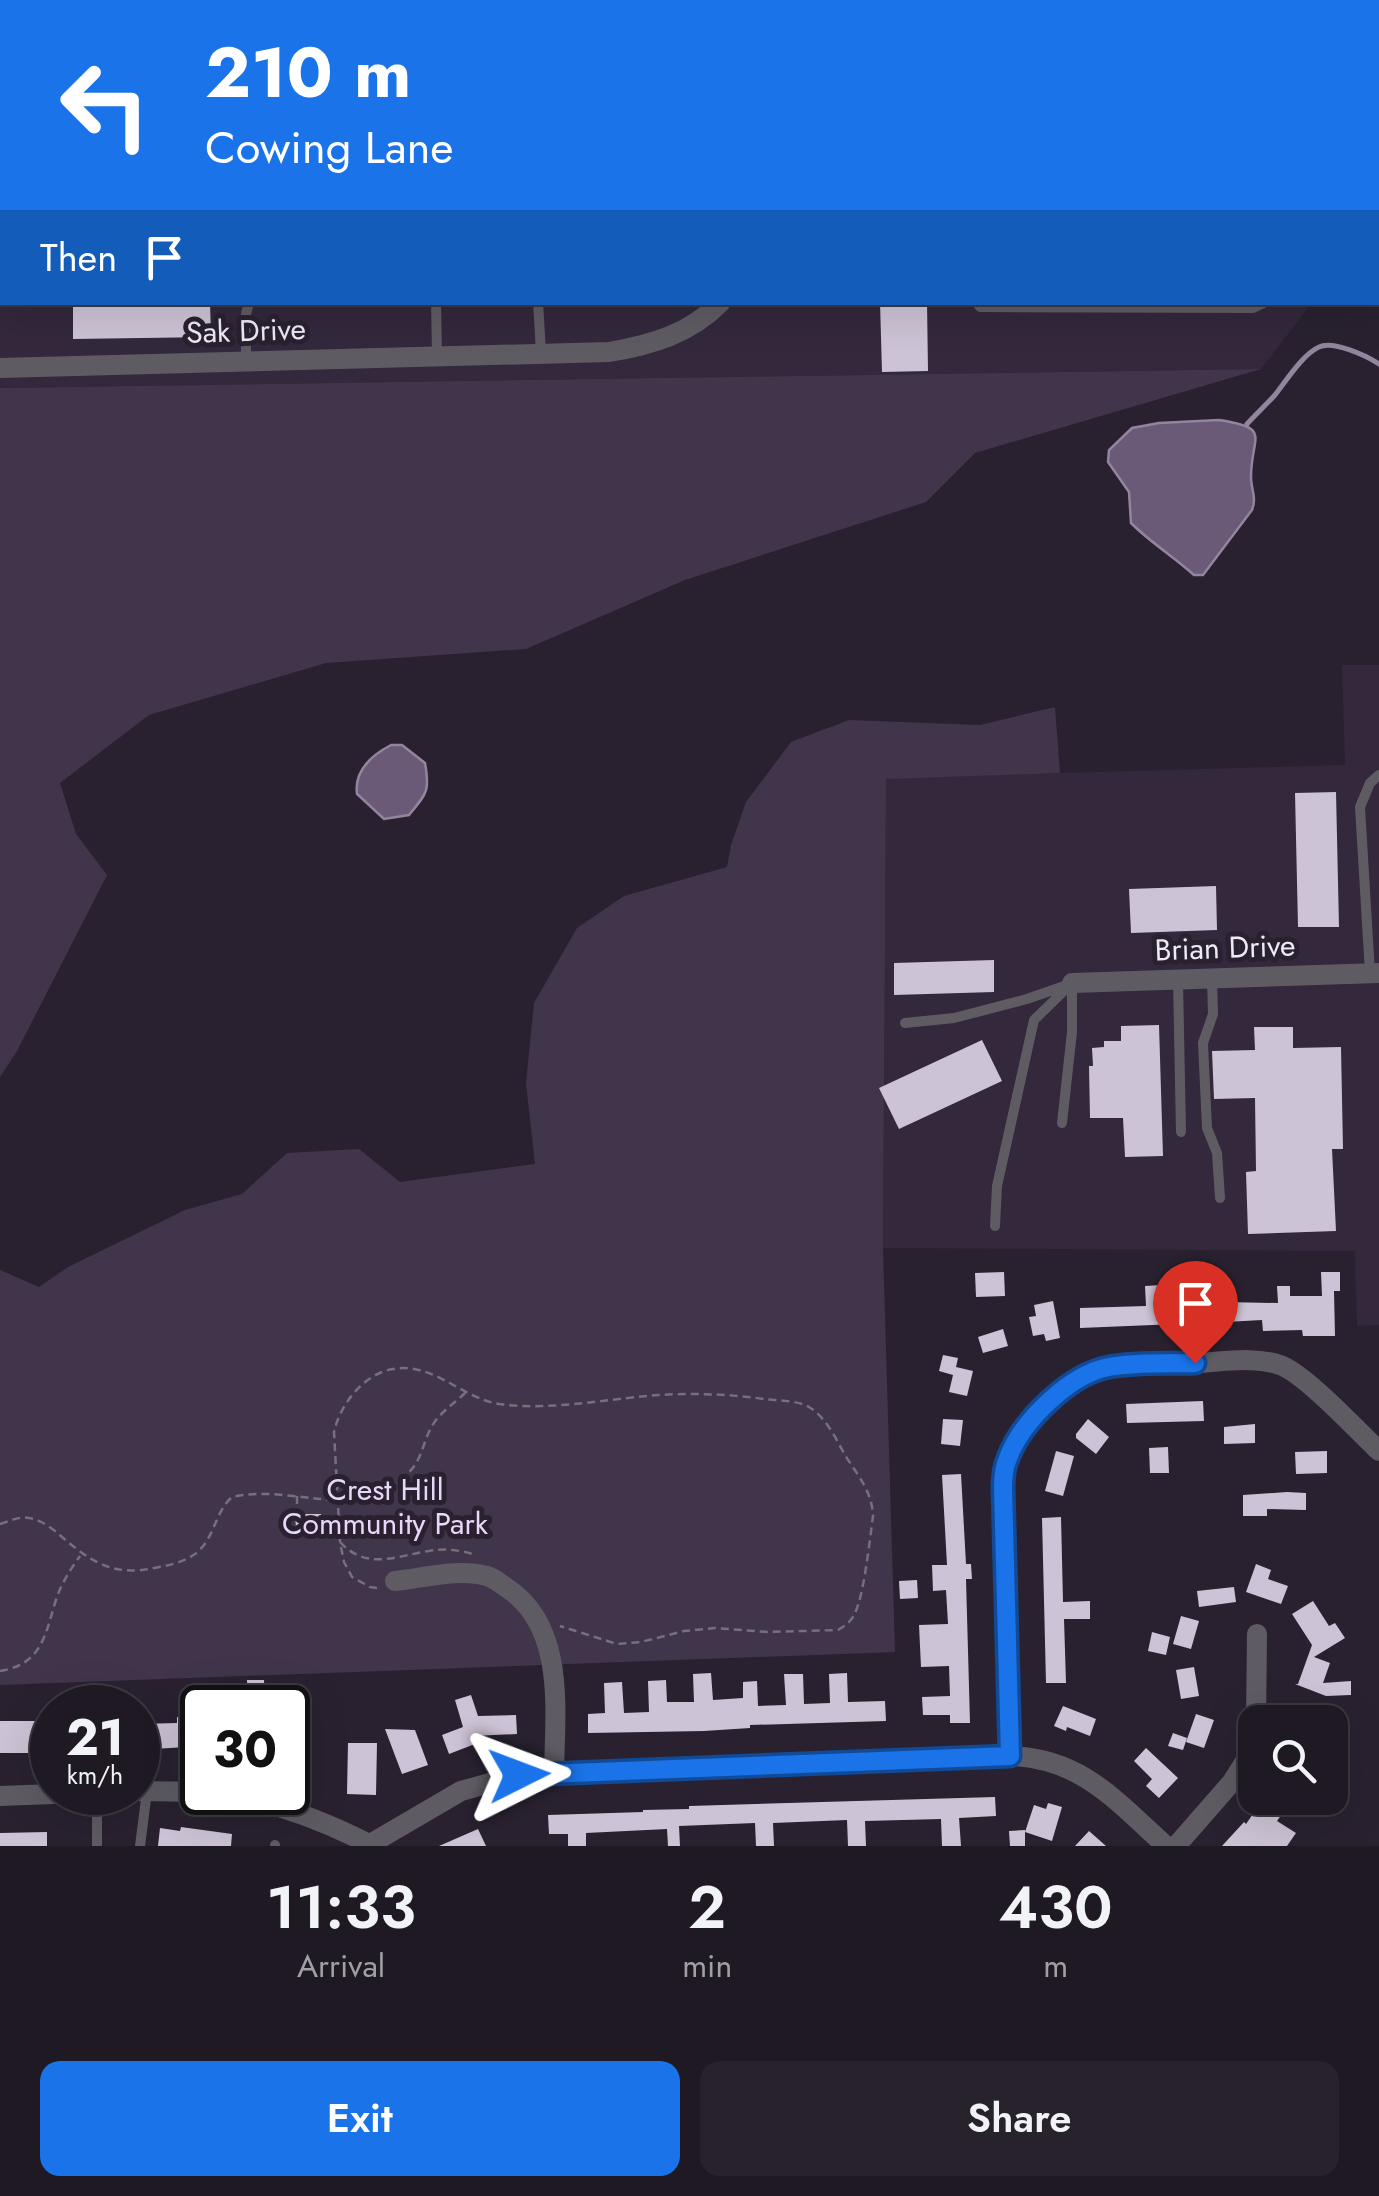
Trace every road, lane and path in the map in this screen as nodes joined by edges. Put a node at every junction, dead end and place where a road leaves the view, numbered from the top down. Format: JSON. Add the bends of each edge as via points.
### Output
{"nodes":[{"id":1,"x":248,"y":305,"type":"edge"},
{"id":2,"x":436,"y":305,"type":"edge"},
{"id":3,"x":538,"y":305,"type":"edge"},
{"id":4,"x":718,"y":305,"type":"edge"},
{"id":5,"x":978,"y":305,"type":"edge"},
{"id":6,"x":1260,"y":305,"type":"edge"},
{"id":7,"x":542,"y":352,"type":"junction"},
{"id":8,"x":437,"y":355,"type":"junction"},
{"id":9,"x":246,"y":361,"type":"junction"},
{"id":10,"x":0,"y":368,"type":"edge"},
{"id":11,"x":1379,"y":775,"type":"edge"},
{"id":12,"x":1374,"y":973,"type":"edge"},
{"id":13,"x":1212,"y":978,"type":"junction"},
{"id":14,"x":1178,"y":979,"type":"junction"},
{"id":15,"x":1072,"y":983,"type":"junction"},
{"id":16,"x":905,"y":1024,"type":"dead end"},
{"id":17,"x":1062,"y":1123,"type":"dead end"},
{"id":18,"x":1181,"y":1132,"type":"dead end"},
{"id":19,"x":1220,"y":1198,"type":"dead end"},
{"id":20,"x":994,"y":1226,"type":"dead end"},
{"id":21,"x":466,"y":1392,"type":"junction"},
{"id":22,"x":1379,"y":1451,"type":"edge"},
{"id":23,"x":297,"y":1495,"type":"junction"},
{"id":24,"x":338,"y":1500,"type":"junction"},
{"id":25,"x":297,"y":1514,"type":"dead end"},
{"id":26,"x":0,"y":1524,"type":"edge"},
{"id":27,"x":82,"y":1554,"type":"junction"},
{"id":28,"x":395,"y":1582,"type":"joint"},
{"id":29,"x":576,"y":1632,"type":"dead end"},
{"id":30,"x":1257,"y":1634,"type":"dead end"},
{"id":31,"x":0,"y":1671,"type":"edge"},
{"id":32,"x":1256,"y":1705,"type":"edge"},
{"id":33,"x":1010,"y":1756,"type":"junction"},
{"id":34,"x":554,"y":1772,"type":"junction"},
{"id":35,"x":1238,"y":1773,"type":"edge"},
{"id":36,"x":30,"y":1795,"type":"edge"},
{"id":37,"x":0,"y":1796,"type":"edge"},
{"id":38,"x":98,"y":1815,"type":"edge"},
{"id":39,"x":141,"y":1815,"type":"edge"},
{"id":40,"x":305,"y":1815,"type":"edge"},
{"id":41,"x":370,"y":1845,"type":"edge"},
{"id":42,"x":98,"y":1846,"type":"edge"},
{"id":43,"x":140,"y":1846,"type":"edge"},
{"id":44,"x":1166,"y":1846,"type":"edge"},
{"id":45,"x":1176,"y":1846,"type":"edge"}],
"edges":[{"from":1,"to":9,"type":"lane"},
{"from":2,"to":8,"type":"lane"},
{"from":3,"to":7,"type":"lane"},
{"from":4,"to":7,"type":"street","name":"Sak Drive","via":[[676,335],[643,346]]},
{"from":5,"to":6,"type":"lane"},
{"from":7,"to":8,"type":"street","name":"Sak Drive"},
{"from":8,"to":9,"type":"street","name":"Sak Drive"},
{"from":9,"to":10,"type":"street","name":"Sak Drive"},
{"from":11,"to":12,"type":"lane","via":[[1360,807]]},
{"from":12,"to":13,"type":"street","name":"Brian Drive"},
{"from":13,"to":14,"type":"street","name":"Brian Drive"},
{"from":13,"to":19,"type":"lane","via":[[1214,1014],[1203,1043],[1206,1128],[1217,1153]]},
{"from":14,"to":15,"type":"street","name":"Brian Drive"},
{"from":14,"to":18,"type":"lane"},
{"from":15,"to":16,"type":"lane","via":[[954,1018]]},
{"from":15,"to":17,"type":"lane"},
{"from":15,"to":20,"type":"lane","via":[[1034,1020]]},
{"from":21,"to":24,"type":"path","via":[[435,1422],[411,1471],[364,1499]]},
{"from":21,"to":24,"type":"path","via":[[410,1369],[390,1369],[362,1384],[334,1432]]},
{"from":21,"to":29,"type":"path","via":[[522,1406],[696,1394],[808,1406],[868,1489],[873,1516],[861,1587],[856,1612],[844,1627],[715,1628],[617,1644]]},
{"from":22,"to":33,"type":"street","via":[[1279,1364],[1122,1365],[1071,1383],[1020,1435],[1004,1478]]},
{"from":23,"to":24,"type":"path"},
{"from":23,"to":25,"type":"path"},
{"from":23,"to":27,"type":"path","via":[[232,1497],[204,1546],[170,1565],[118,1571]]},
{"from":24,"to":28,"type":"path","via":[[344,1562],[352,1577],[370,1587]]},
{"from":26,"to":27,"type":"path","via":[[36,1519]]},
{"from":27,"to":31,"type":"path","via":[[60,1588],[37,1652]]},
{"from":28,"to":34,"type":"street","via":[[489,1576],[523,1599],[554,1666]]},
{"from":30,"to":32,"type":"street"},
{"from":33,"to":34,"type":"street"},
{"from":33,"to":44,"type":"street","via":[[1076,1772]]},
{"from":34,"to":41,"type":"street","via":[[460,1791]]},
{"from":35,"to":45,"type":"street"},
{"from":36,"to":37,"type":"street"},
{"from":38,"to":42,"type":"lane"},
{"from":39,"to":43,"type":"lane"},
{"from":40,"to":41,"type":"street"}]}
